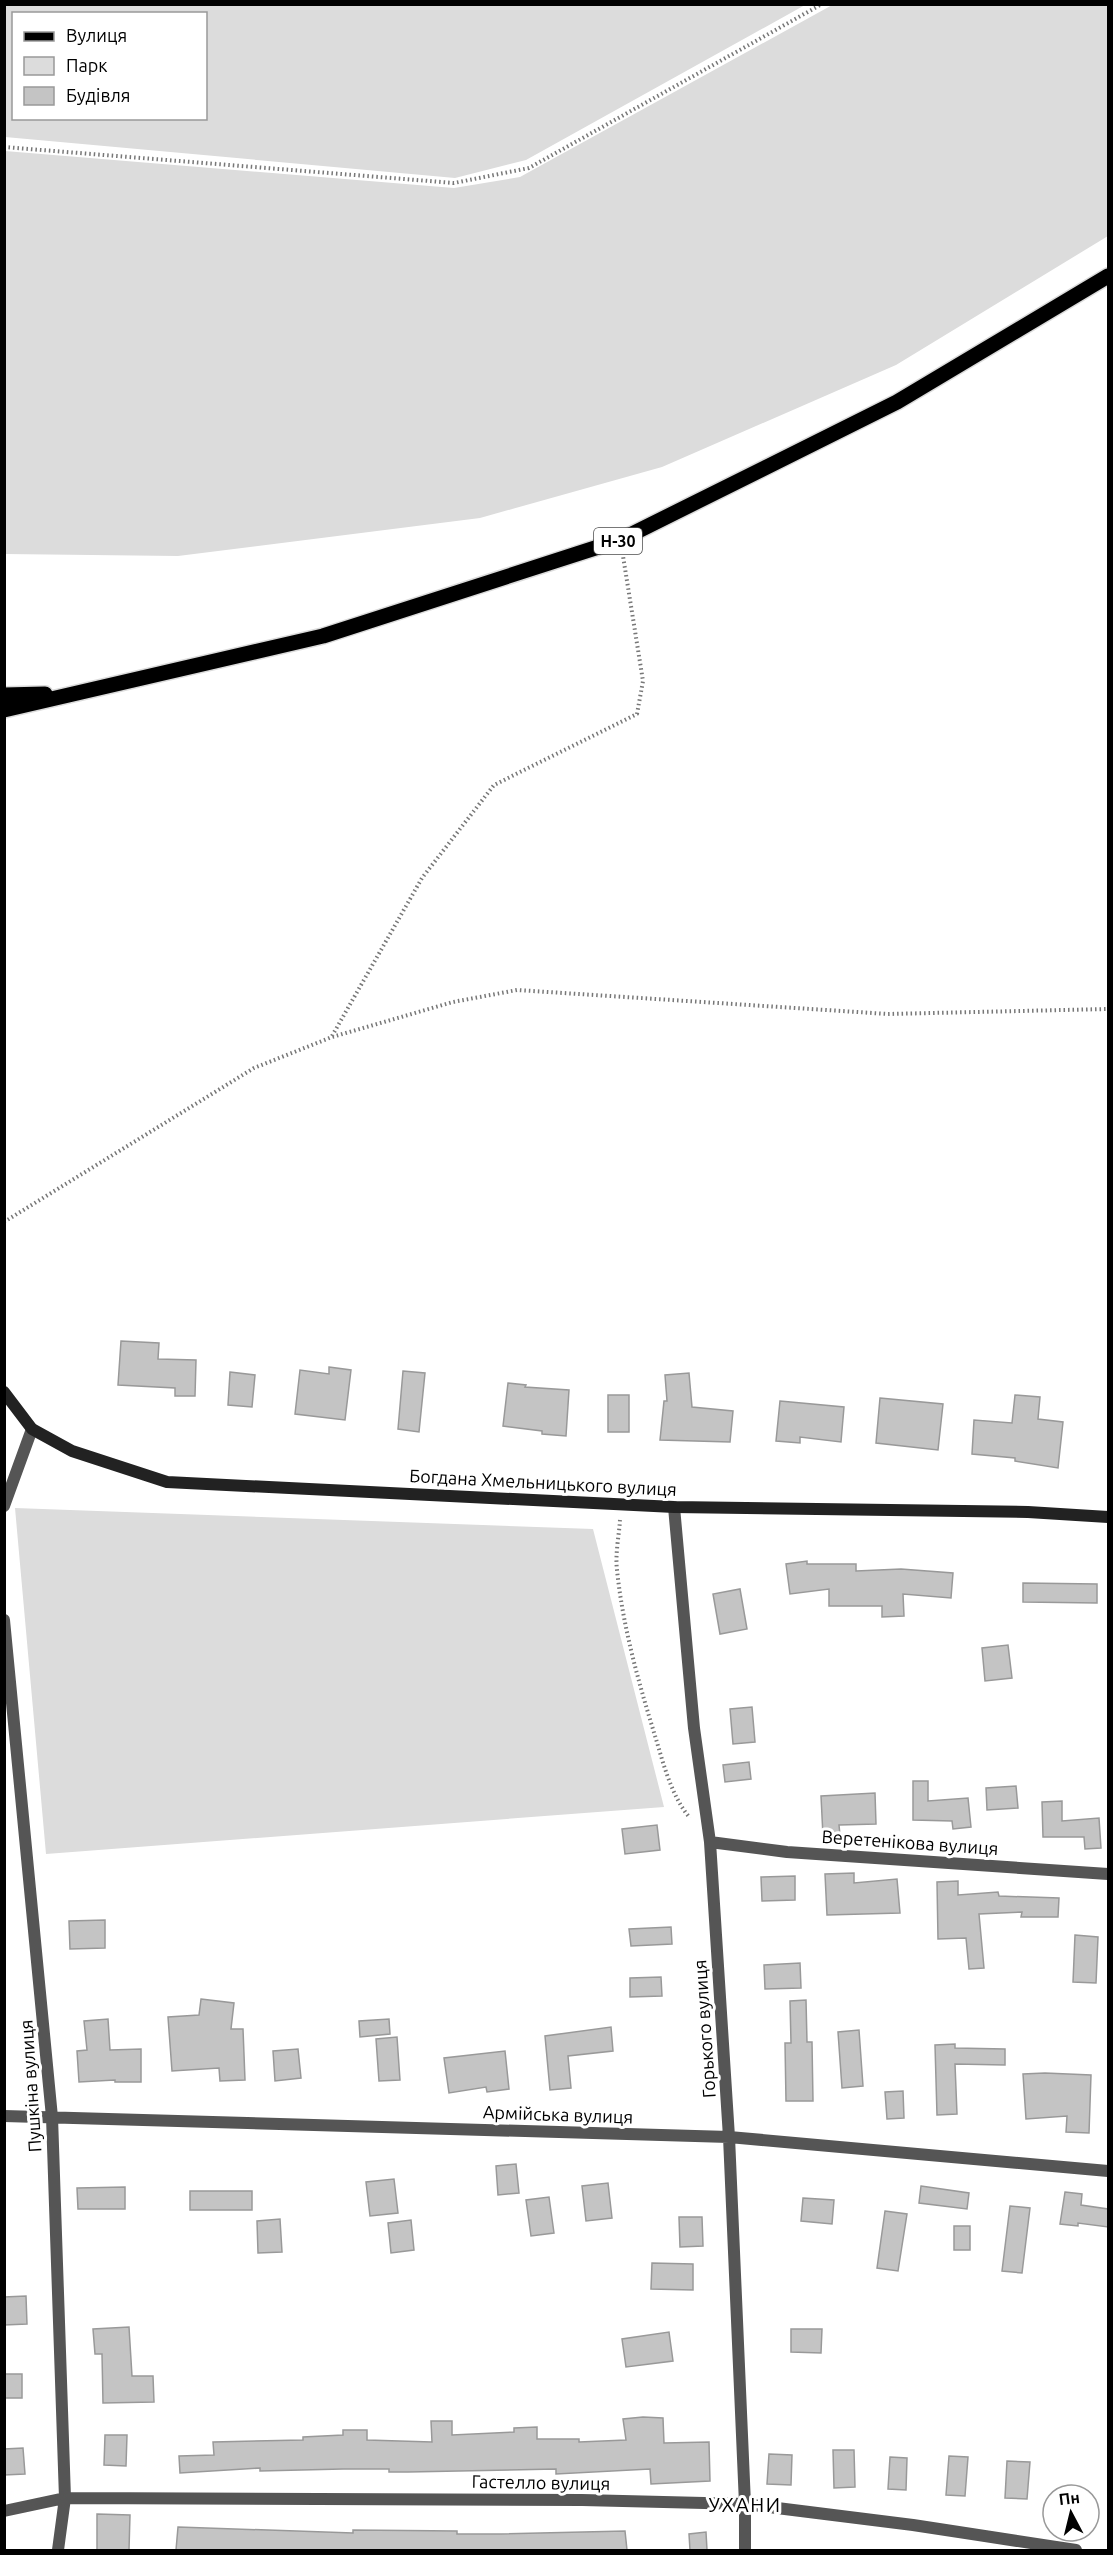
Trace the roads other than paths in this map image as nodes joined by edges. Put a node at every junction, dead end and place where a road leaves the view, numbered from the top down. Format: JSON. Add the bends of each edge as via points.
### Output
{"nodes":[{"id":1,"x":1108,"y":276,"type":"edge"},
{"id":2,"x":81,"y":692,"type":"junction"},
{"id":3,"x":4,"y":695,"type":"edge"},
{"id":4,"x":4,"y":710,"type":"edge"},
{"id":5,"x":4,"y":1392,"type":"edge"},
{"id":6,"x":32,"y":1429,"type":"junction"},
{"id":7,"x":4,"y":1506,"type":"edge"},
{"id":8,"x":674,"y":1507,"type":"junction"},
{"id":9,"x":1108,"y":1517,"type":"edge"},
{"id":10,"x":4,"y":1620,"type":"edge"},
{"id":11,"x":710,"y":1842,"type":"junction"},
{"id":12,"x":1108,"y":1874,"type":"edge"},
{"id":13,"x":4,"y":2116,"type":"edge"},
{"id":14,"x":52,"y":2117,"type":"junction"},
{"id":15,"x":729,"y":2137,"type":"junction"},
{"id":16,"x":1108,"y":2171,"type":"edge"},
{"id":17,"x":65,"y":2498,"type":"junction"},
{"id":18,"x":746,"y":2504,"type":"junction"},
{"id":19,"x":4,"y":2511,"type":"edge"},
{"id":20,"x":58,"y":2550,"type":"edge"},
{"id":21,"x":745,"y":2550,"type":"edge"},
{"id":22,"x":1076,"y":2550,"type":"edge"}],
"edges":[{"from":1,"to":2,"type":"main road","number":"Н-30","via":[[897,402],[621,540],[323,636]]},
{"from":2,"to":3,"type":"main road","number":"Н-30"},
{"from":2,"to":4,"type":"main road","number":"Н-30"},
{"from":5,"to":6,"type":"street","name":"Богдана Хмельницького вулиця"},
{"from":6,"to":7,"type":"street"},
{"from":6,"to":8,"type":"street","name":"Богдана Хмельницького вулиця","via":[[72,1451],[167,1482]]},
{"from":8,"to":9,"type":"street","name":"Богдана Хмельницького вулиця","via":[[1028,1512]]},
{"from":8,"to":11,"type":"street","name":"Горького вулиця","via":[[694,1728]]},
{"from":10,"to":14,"type":"street","name":"Пушкіна вулиця"},
{"from":11,"to":12,"type":"street","name":"Веретенікова вулиця","via":[[787,1852]]},
{"from":11,"to":15,"type":"street","name":"Горького вулиця"},
{"from":13,"to":14,"type":"street","name":"Армійська вулиця"},
{"from":14,"to":15,"type":"street","name":"Армійська вулиця"},
{"from":14,"to":17,"type":"street","name":"Пушкіна вулиця"},
{"from":15,"to":16,"type":"street","name":"Армійська вулиця"},
{"from":15,"to":18,"type":"street","name":"Горького вулиця"},
{"from":17,"to":18,"type":"street","name":"Гастелло вулиця"},
{"from":17,"to":19,"type":"street","name":"Гастелло вулиця"},
{"from":17,"to":20,"type":"street","name":"Пушкіна вулиця"},
{"from":18,"to":21,"type":"street","name":"Горького вулиця"},
{"from":18,"to":22,"type":"street","name":"Гастелло вулиця","via":[[914,2524]]}]}
